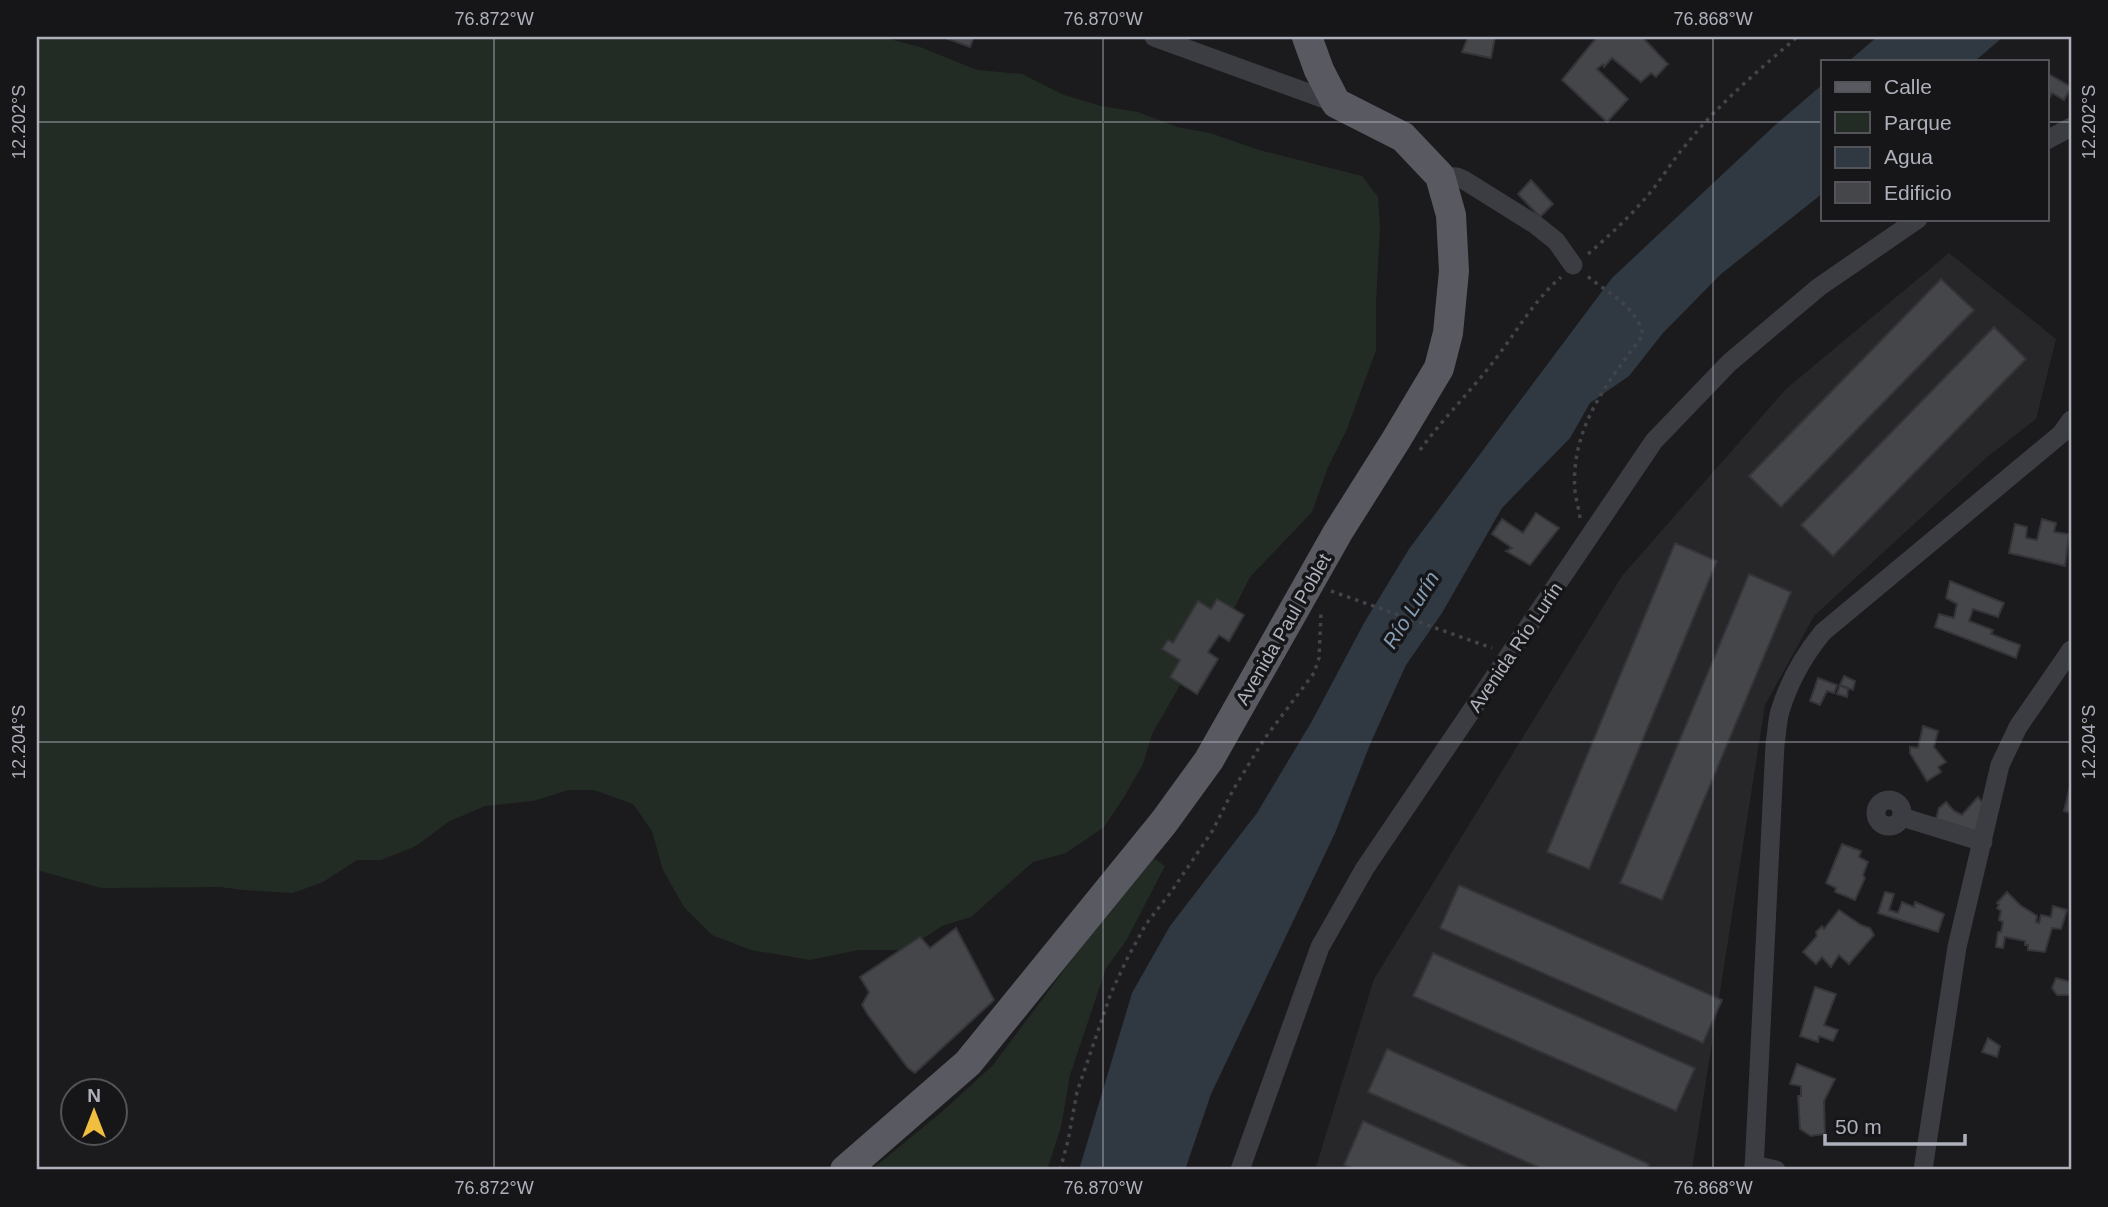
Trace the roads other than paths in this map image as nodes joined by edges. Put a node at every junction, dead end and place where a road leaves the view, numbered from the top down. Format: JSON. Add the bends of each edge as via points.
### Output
{"nodes":[{"id":1,"x":1154,"y":37,"type":"edge"},
{"id":2,"x":1307,"y":37,"type":"edge"},
{"id":3,"x":1336,"y":103,"type":"junction"},
{"id":4,"x":2071,"y":127,"type":"edge"},
{"id":5,"x":2048,"y":139,"type":"edge"},
{"id":6,"x":1440,"y":176,"type":"junction"},
{"id":7,"x":1917,"y":220,"type":"edge"},
{"id":8,"x":1573,"y":265,"type":"road end"},
{"id":9,"x":2071,"y":420,"type":"edge"},
{"id":10,"x":2071,"y":650,"type":"edge"},
{"id":11,"x":1902,"y":817,"type":"dead end"},
{"id":12,"x":1983,"y":842,"type":"junction"},
{"id":13,"x":1754,"y":1168,"type":"edge"},
{"id":14,"x":845,"y":1170,"type":"edge"},
{"id":15,"x":1240,"y":1170,"type":"edge"},
{"id":16,"x":1776,"y":1170,"type":"edge"},
{"id":17,"x":1923,"y":1170,"type":"edge"}],
"edges":[{"from":1,"to":3,"type":"street"},
{"from":2,"to":3,"type":"main road"},
{"from":3,"to":6,"type":"main road","name":"Avenida Paul Poblet","via":[[1403,137]]},
{"from":4,"to":5,"type":"street"},
{"from":6,"to":8,"type":"street","via":[[1464,180],[1536,225],[1556,241]]},
{"from":6,"to":14,"type":"main road","name":"Avenida Paul Poblet","via":[[1451,215],[1454,271],[1439,368],[1338,532],[1209,760],[968,1063]]},
{"from":7,"to":15,"type":"street","name":"Avenida Río Lurín","via":[[1819,287],[1730,363],[1654,441],[1366,868],[1320,947]]},
{"from":9,"to":13,"type":"street","via":[[2061,434],[1823,632],[1790,686],[1779,713],[1775,744]]},
{"from":10,"to":12,"type":"street","via":[[2006,749]]},
{"from":11,"to":12,"type":"street"},
{"from":12,"to":17,"type":"street","via":[[1958,947]]},
{"from":13,"to":16,"type":"street"}]}
